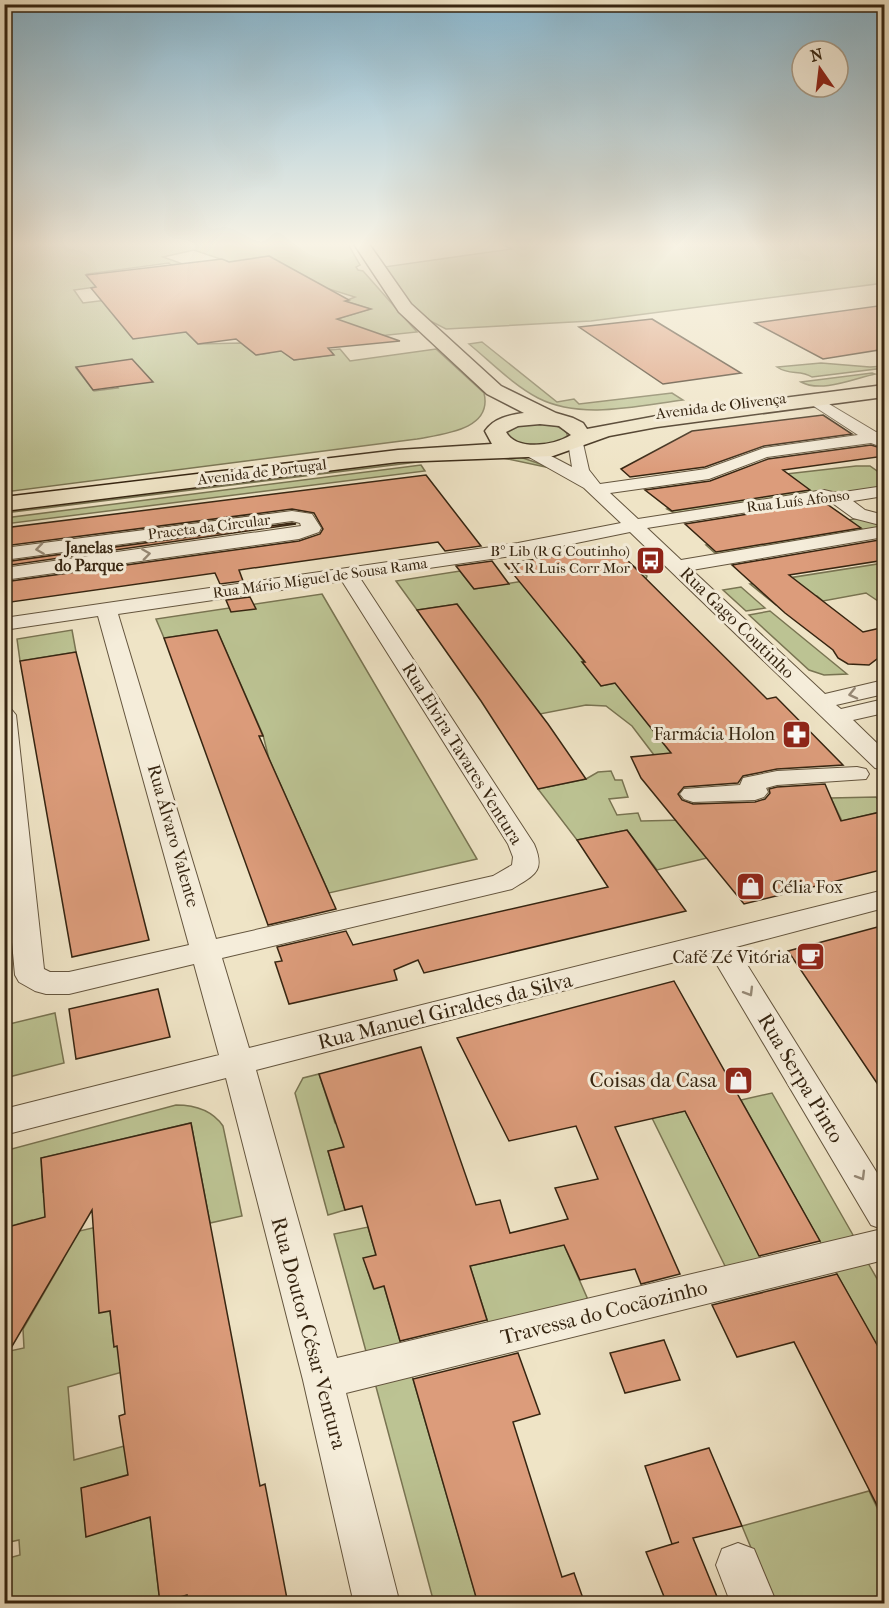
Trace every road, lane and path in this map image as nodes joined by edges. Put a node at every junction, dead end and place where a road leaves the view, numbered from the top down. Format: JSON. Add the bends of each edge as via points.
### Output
{"nodes":[{"id":1,"x":417,"y":319,"type":"edge"},
{"id":2,"x":885,"y":384,"type":"edge"},
{"id":3,"x":494,"y":390,"type":"junction"},
{"id":4,"x":885,"y":391,"type":"edge"},
{"id":5,"x":814,"y":400,"type":"junction"},
{"id":6,"x":554,"y":419,"type":"junction"},
{"id":7,"x":500,"y":425,"type":"junction"},
{"id":8,"x":881,"y":439,"type":"edge"},
{"id":9,"x":578,"y":441,"type":"junction"},
{"id":10,"x":523,"y":449,"type":"junction"},
{"id":11,"x":593,"y":487,"type":"junction"},
{"id":12,"x":885,"y":490,"type":"edge"},
{"id":13,"x":4,"y":497,"type":"edge"},
{"id":14,"x":837,"y":498,"type":"junction"},
{"id":15,"x":4,"y":504,"type":"edge"},
{"id":16,"x":306,"y":518,"type":"dead end"},
{"id":17,"x":885,"y":521,"type":"edge"},
{"id":18,"x":634,"y":526,"type":"junction"},
{"id":19,"x":885,"y":532,"type":"edge"},
{"id":20,"x":87,"y":553,"type":"junction"},
{"id":21,"x":4,"y":554,"type":"edge"},
{"id":22,"x":678,"y":566,"type":"junction"},
{"id":23,"x":4,"y":574,"type":"edge"},
{"id":24,"x":348,"y":574,"type":"junction"},
{"id":25,"x":106,"y":609,"type":"junction"},
{"id":26,"x":4,"y":624,"type":"edge"},
{"id":27,"x":885,"y":687,"type":"edge"},
{"id":28,"x":885,"y":706,"type":"edge"},
{"id":29,"x":829,"y":709,"type":"junction"},
{"id":30,"x":4,"y":715,"type":"edge"},
{"id":31,"x":885,"y":763,"type":"edge"},
{"id":32,"x":858,"y":774,"type":"dead end"},
{"id":33,"x":693,"y":794,"type":"dead end"},
{"id":34,"x":885,"y":899,"type":"edge"},
{"id":35,"x":718,"y":942,"type":"junction"},
{"id":36,"x":206,"y":952,"type":"junction"},
{"id":37,"x":238,"y":1064,"type":"junction"},
{"id":38,"x":4,"y":1122,"type":"edge"},
{"id":39,"x":885,"y":1214,"type":"edge"},
{"id":40,"x":885,"y":1244,"type":"edge"},
{"id":41,"x":323,"y":1380,"type":"junction"},
{"id":42,"x":377,"y":1604,"type":"edge"}],
"edges":[{"from":1,"to":3,"type":"main road"},
{"from":2,"to":6,"type":"main road","name":"Avenida de Olivença","via":[[664,414]]},
{"from":3,"to":6,"type":"main road"},
{"from":3,"to":7,"type":"main road"},
{"from":4,"to":5,"type":"main road","name":"Avenida de Olivença"},
{"from":5,"to":8,"type":"street"},
{"from":5,"to":9,"type":"main road","name":"Avenida de Olivença","via":[[644,423]]},
{"from":6,"to":7,"type":"main road","name":"Avenida de Olivença","via":[[524,418]]},
{"from":6,"to":9,"type":"main road","via":[[575,426],[581,435]]},
{"from":7,"to":10,"type":"main road","via":[[495,431],[500,441]]},
{"from":7,"to":13,"type":"main road","name":"Avenida de Portugal","via":[[392,449]]},
{"from":8,"to":11,"type":"street","via":[[764,453],[710,474]]},
{"from":9,"to":10,"type":"main road","name":"Avenida de Olivença","via":[[555,449]]},
{"from":9,"to":11,"type":"street","name":"Rua Gago Coutinho","via":[[581,470]]},
{"from":10,"to":11,"type":"street","name":"Rua Gago Coutinho"},
{"from":10,"to":15,"type":"main road","name":"Avenida de Portugal","via":[[398,456]]},
{"from":11,"to":18,"type":"street","name":"Rua Gago Coutinho"},
{"from":12,"to":14,"type":"street","name":"Rua Luís Afonso"},
{"from":14,"to":17,"type":"street","via":[[859,513]]},
{"from":14,"to":18,"type":"street","name":"Rua Luís Afonso","via":[[824,495]]},
{"from":16,"to":20,"type":"street","via":[[312,528],[299,533]]},
{"from":18,"to":22,"type":"street","name":"Rua Gago Coutinho"},
{"from":18,"to":24,"type":"street","name":"Rua Mário Miguel de Sousa Rama","via":[[581,538]]},
{"from":19,"to":22,"type":"street"},
{"from":20,"to":21,"type":"street","one_way":true},
{"from":20,"to":23,"type":"street"},
{"from":22,"to":29,"type":"street","name":"Rua Gago Coutinho"},
{"from":24,"to":25,"type":"street","name":"Rua Mário Miguel de Sousa Rama"},
{"from":24,"to":36,"type":"street","name":"Rua Elvira Tavares Ventura","via":[[520,844],[526,857],[525,869],[502,883]]},
{"from":25,"to":26,"type":"street","name":"Rua Mário Miguel de Sousa Rama"},
{"from":25,"to":36,"type":"street","name":"Rua Álvaro Valente"},
{"from":27,"to":29,"type":"street","one_way":true},
{"from":28,"to":29,"type":"street"},
{"from":29,"to":31,"type":"street","name":"Rua Gago Coutinho"},
{"from":30,"to":36,"type":"street","via":[[30,975],[46,983],[69,983]]},
{"from":32,"to":33,"type":"street","via":[[777,778],[752,783],[755,792]]},
{"from":34,"to":35,"type":"street","name":"Rua Manuel Giraldes da Silva"},
{"from":35,"to":37,"type":"street","name":"Rua Manuel Giraldes da Silva"},
{"from":35,"to":39,"type":"street","name":"Rua Serpa Pinto","one_way":true},
{"from":36,"to":37,"type":"street","name":"Rua Álvaro Valente"},
{"from":37,"to":38,"type":"street","name":"Rua Manuel Giraldes da Silva"},
{"from":37,"to":41,"type":"street","name":"Rua Doutor César Ventura"},
{"from":40,"to":41,"type":"street","name":"Travessa do Cocãozinho"},
{"from":41,"to":42,"type":"street","name":"Rua Doutor César Ventura"}]}
